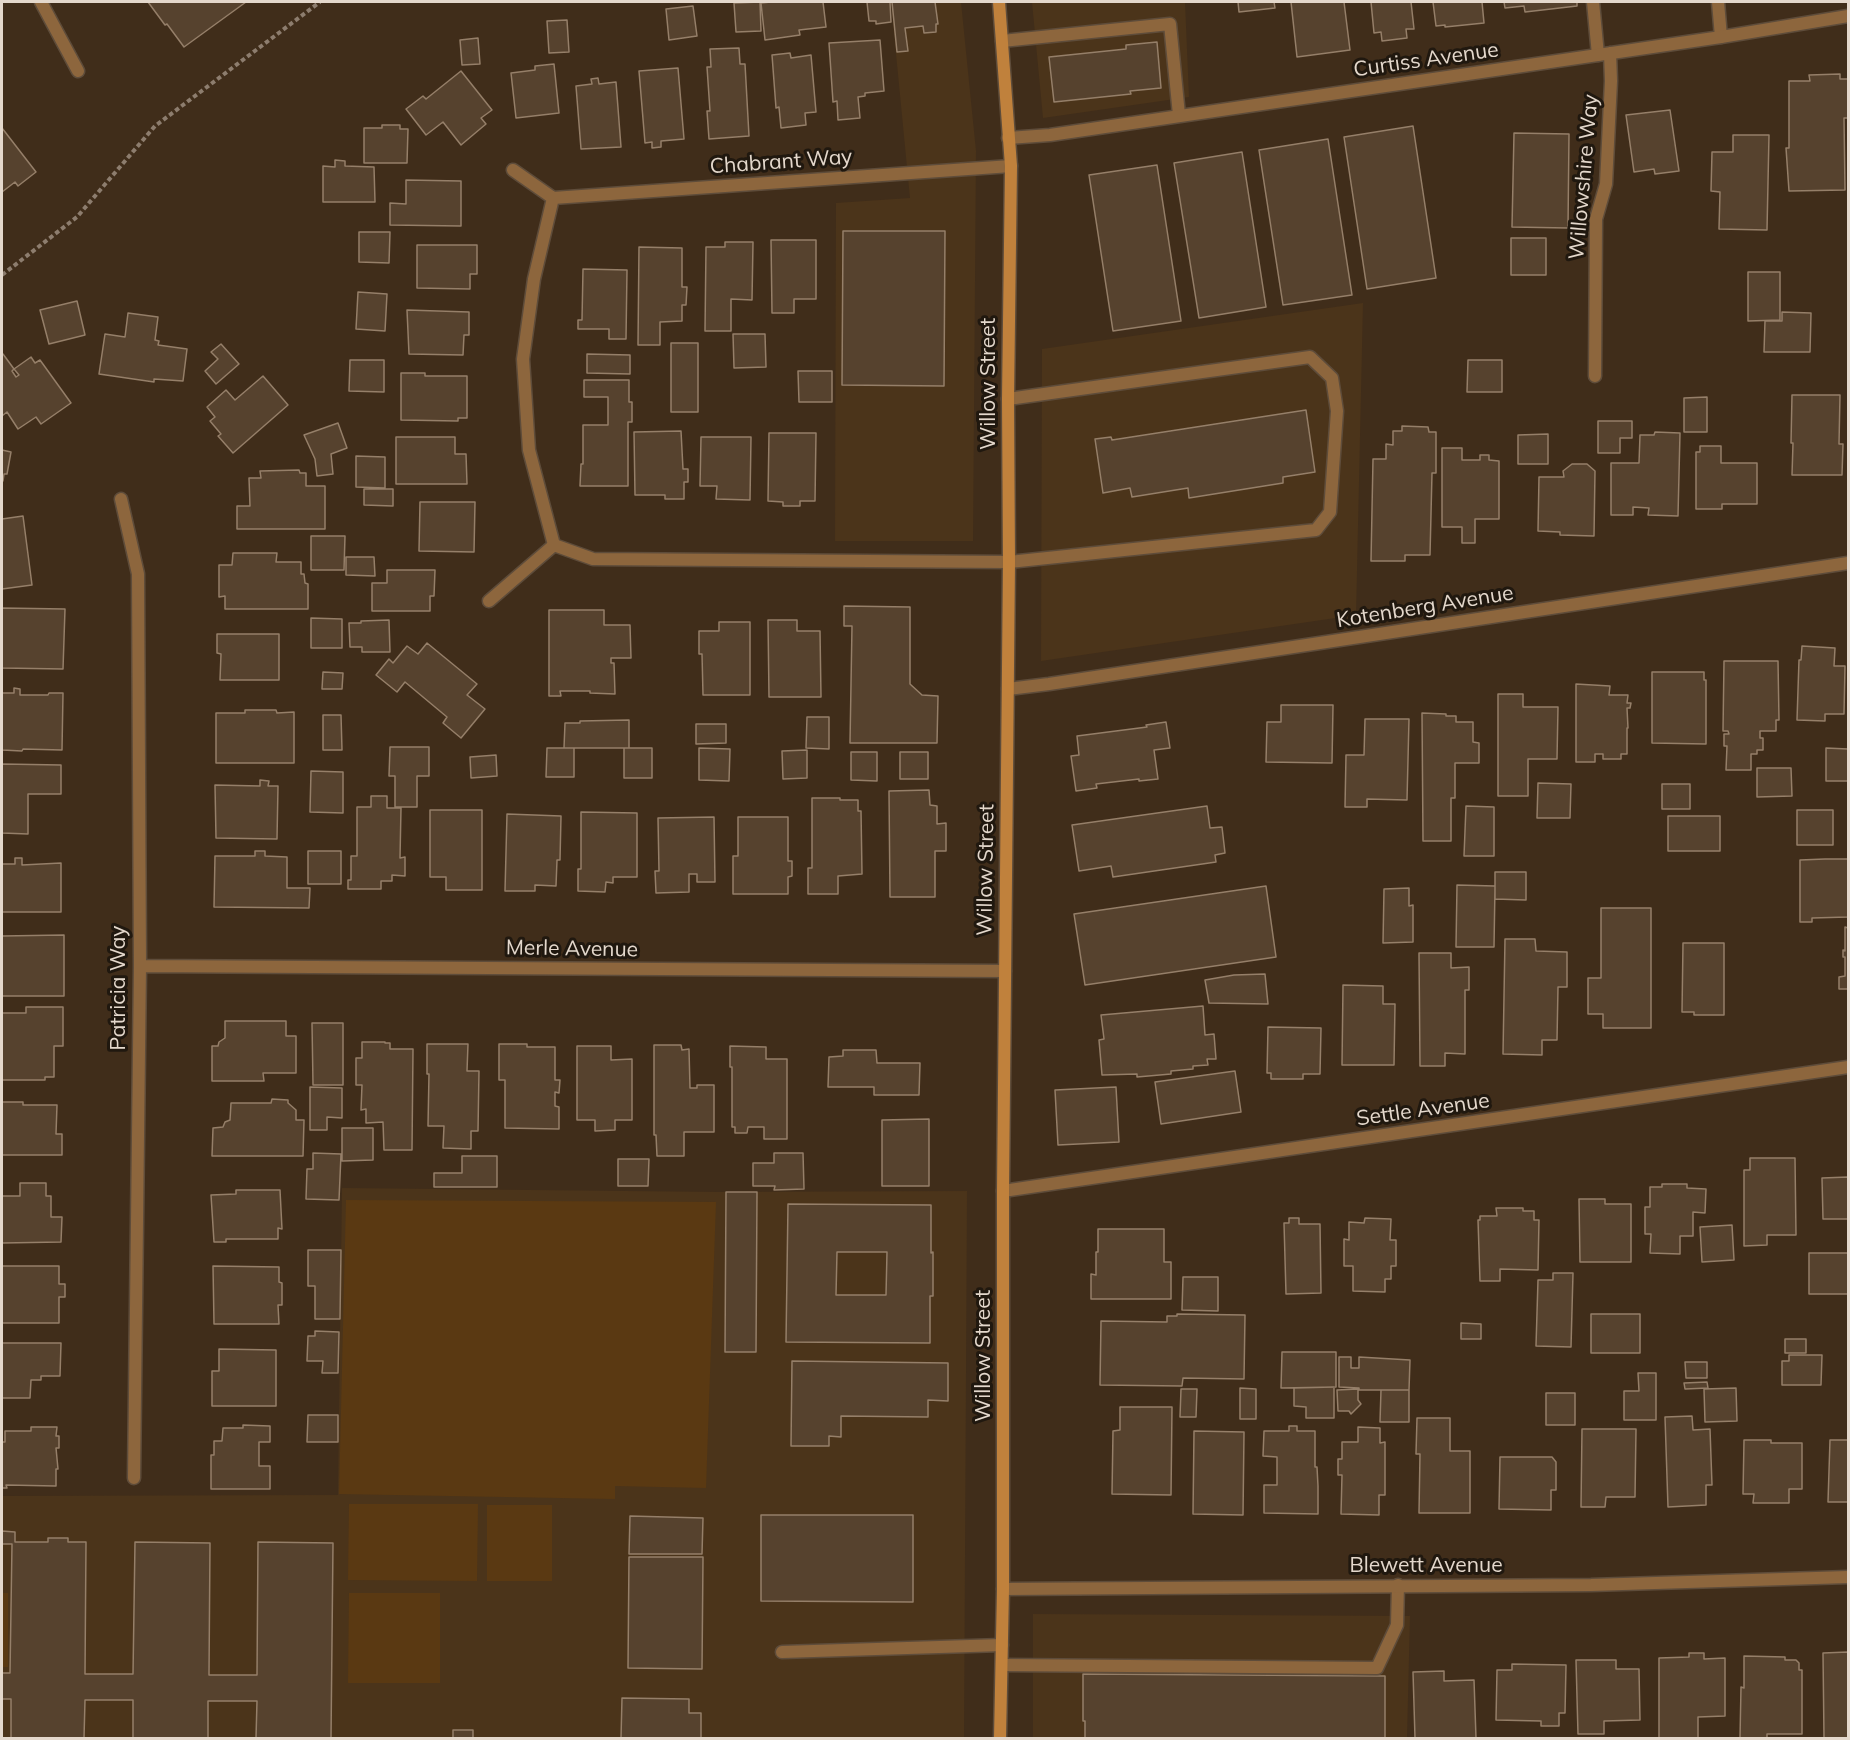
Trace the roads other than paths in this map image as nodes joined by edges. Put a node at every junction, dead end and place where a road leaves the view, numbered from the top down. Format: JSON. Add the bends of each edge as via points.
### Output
{"nodes":[{"id":1,"x":41,"y":2,"type":"edge"},
{"id":2,"x":999,"y":2,"type":"edge"},
{"id":3,"x":1593,"y":2,"type":"edge"},
{"id":4,"x":1718,"y":2,"type":"edge"},
{"id":5,"x":1848,"y":15,"type":"edge"},
{"id":6,"x":1721,"y":37,"type":"junction"},
{"id":7,"x":1002,"y":41,"type":"junction"},
{"id":8,"x":1604,"y":54,"type":"junction"},
{"id":9,"x":78,"y":71,"type":"dead end"},
{"id":10,"x":1179,"y":116,"type":"junction"},
{"id":11,"x":1008,"y":138,"type":"junction"},
{"id":12,"x":1011,"y":166,"type":"junction"},
{"id":13,"x":513,"y":170,"type":"dead end"},
{"id":14,"x":553,"y":198,"type":"junction"},
{"id":15,"x":1595,"y":376,"type":"dead end"},
{"id":16,"x":1008,"y":399,"type":"junction"},
{"id":17,"x":121,"y":499,"type":"dead end"},
{"id":18,"x":554,"y":545,"type":"junction"},
{"id":19,"x":1009,"y":562,"type":"junction"},
{"id":20,"x":1848,"y":563,"type":"edge"},
{"id":21,"x":489,"y":601,"type":"dead end"},
{"id":22,"x":1008,"y":689,"type":"junction"},
{"id":23,"x":140,"y":966,"type":"junction"},
{"id":24,"x":1005,"y":972,"type":"junction"},
{"id":25,"x":1848,"y":1067,"type":"edge"},
{"id":26,"x":1003,"y":1191,"type":"junction"},
{"id":27,"x":134,"y":1479,"type":"dead end"},
{"id":28,"x":1848,"y":1577,"type":"edge"},
{"id":29,"x":1398,"y":1586,"type":"junction"},
{"id":30,"x":1003,"y":1589,"type":"junction"},
{"id":31,"x":1002,"y":1645,"type":"junction"},
{"id":32,"x":782,"y":1652,"type":"dead end"},
{"id":33,"x":1002,"y":1665,"type":"junction"},
{"id":34,"x":1000,"y":1738,"type":"edge"}],
"edges":[{"from":1,"to":9,"type":"street"},
{"from":2,"to":7,"type":"main road","name":"Willow Street"},
{"from":3,"to":8,"type":"street","name":"Willowshire Way"},
{"from":4,"to":6,"type":"street"},
{"from":5,"to":6,"type":"street","name":"Curtiss Avenue"},
{"from":6,"to":8,"type":"street","name":"Curtiss Avenue"},
{"from":7,"to":10,"type":"street","via":[[1170,24]]},
{"from":7,"to":11,"type":"main road","name":"Willow Street"},
{"from":8,"to":10,"type":"street","name":"Curtiss Avenue"},
{"from":8,"to":15,"type":"street","name":"Willowshire Way","via":[[1611,81],[1606,184],[1596,219]]},
{"from":10,"to":11,"type":"street","name":"Curtiss Avenue"},
{"from":11,"to":12,"type":"main road","name":"Willow Street"},
{"from":12,"to":14,"type":"street","name":"Chabrant Way"},
{"from":12,"to":16,"type":"main road","name":"Willow Street"},
{"from":13,"to":14,"type":"street"},
{"from":14,"to":18,"type":"street","via":[[534,279],[523,359],[529,450]]},
{"from":16,"to":19,"type":"main road","name":"Willow Street"},
{"from":16,"to":19,"type":"street","via":[[1310,357],[1332,378],[1337,411],[1330,512],[1316,530]]},
{"from":17,"to":23,"type":"street","name":"Patricia Way","via":[[138,574]]},
{"from":18,"to":19,"type":"street","via":[[593,559]]},
{"from":18,"to":21,"type":"street"},
{"from":19,"to":22,"type":"main road","name":"Willow Street"},
{"from":20,"to":22,"type":"street","name":"Kotenberg Avenue"},
{"from":22,"to":24,"type":"main road","name":"Willow Street"},
{"from":23,"to":24,"type":"street","name":"Merle Avenue"},
{"from":23,"to":27,"type":"street","name":"Patricia Way"},
{"from":24,"to":26,"type":"main road","name":"Willow Street"},
{"from":25,"to":26,"type":"street","name":"Settle Avenue"},
{"from":26,"to":30,"type":"main road","name":"Willow Street"},
{"from":28,"to":29,"type":"street","name":"Blewett Avenue"},
{"from":29,"to":30,"type":"street","name":"Blewett Avenue"},
{"from":29,"to":33,"type":"street","via":[[1397,1625],[1377,1668]]},
{"from":30,"to":31,"type":"main road","name":"Willow Street"},
{"from":31,"to":32,"type":"street"},
{"from":31,"to":33,"type":"main road","name":"Willow Street"},
{"from":33,"to":34,"type":"main road","name":"Willow Street"}]}
